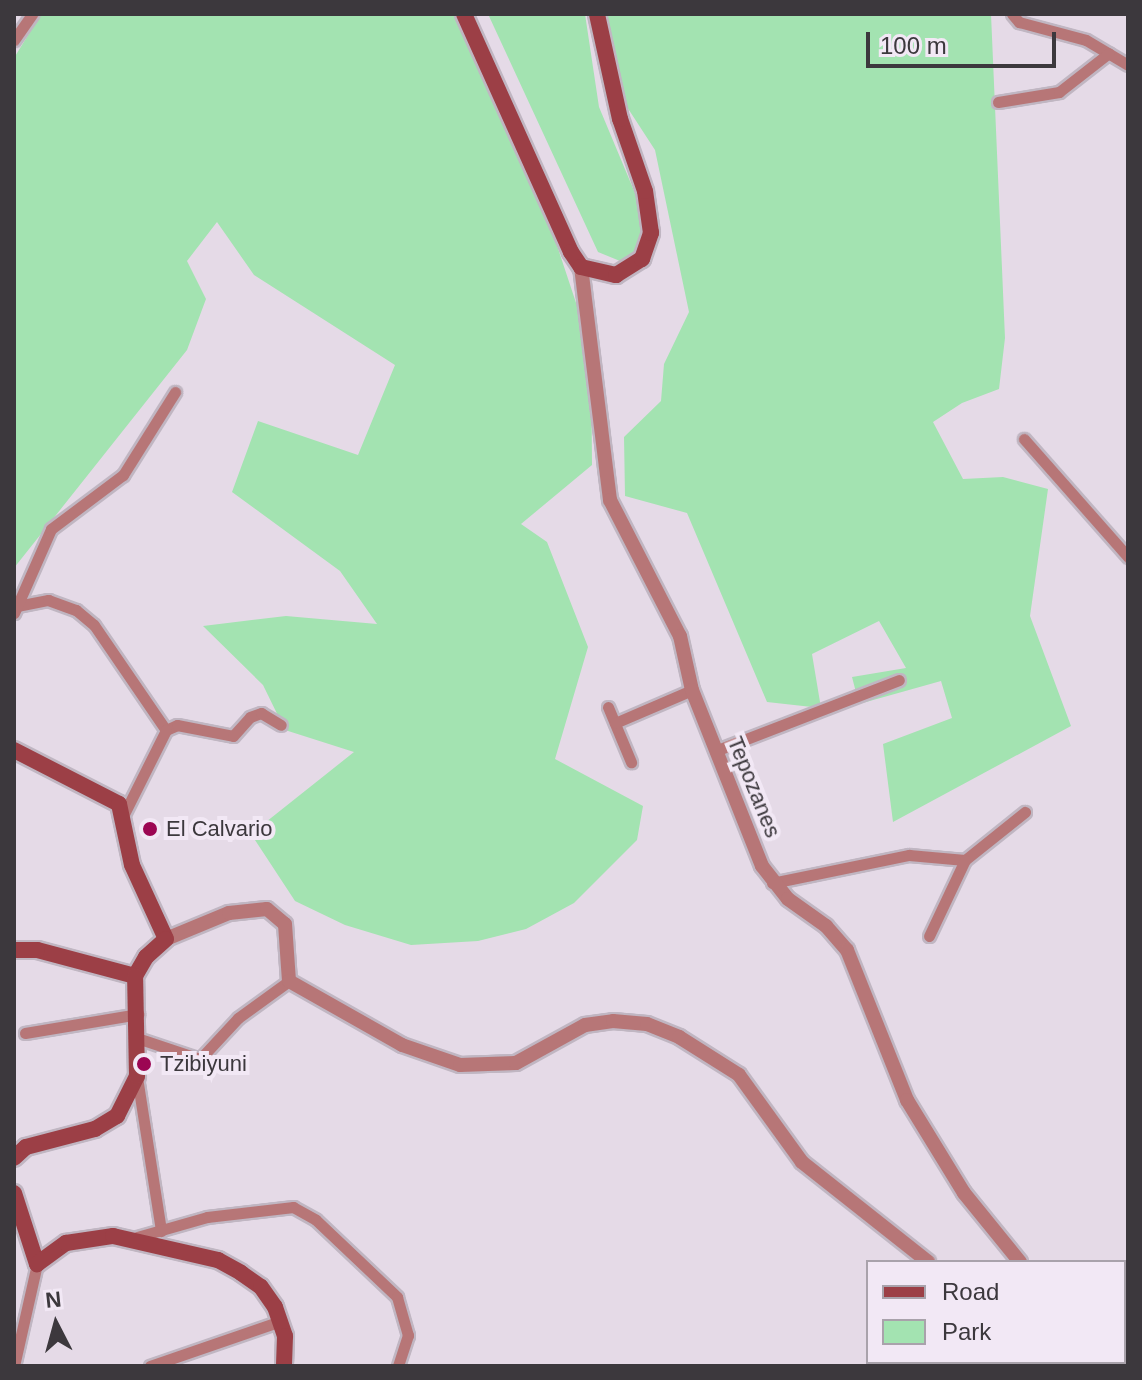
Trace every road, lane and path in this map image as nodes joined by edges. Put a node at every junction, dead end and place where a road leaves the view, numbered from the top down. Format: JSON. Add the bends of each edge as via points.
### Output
{"nodes":[{"id":1,"x":32,"y":14,"type":"edge"},
{"id":2,"x":464,"y":14,"type":"edge"},
{"id":3,"x":597,"y":14,"type":"edge"},
{"id":4,"x":1012,"y":14,"type":"edge"},
{"id":5,"x":14,"y":40,"type":"edge"},
{"id":6,"x":1109,"y":53,"type":"junction"},
{"id":7,"x":1128,"y":65,"type":"edge"},
{"id":8,"x":998,"y":102,"type":"dead end"},
{"id":9,"x":581,"y":267,"type":"junction"},
{"id":10,"x":175,"y":392,"type":"dead end"},
{"id":11,"x":1024,"y":439,"type":"dead end"},
{"id":12,"x":1128,"y":557,"type":"edge"},
{"id":13,"x":16,"y":609,"type":"edge"},
{"id":14,"x":899,"y":680,"type":"dead end"},
{"id":15,"x":692,"y":690,"type":"junction"},
{"id":16,"x":608,"y":707,"type":"dead end"},
{"id":17,"x":615,"y":723,"type":"junction"},
{"id":18,"x":281,"y":725,"type":"dead end"},
{"id":19,"x":166,"y":730,"type":"junction"},
{"id":20,"x":14,"y":750,"type":"edge"},
{"id":21,"x":715,"y":751,"type":"junction"},
{"id":22,"x":631,"y":762,"type":"dead end"},
{"id":23,"x":1025,"y":812,"type":"dead end"},
{"id":24,"x":124,"y":814,"type":"junction"},
{"id":25,"x":965,"y":860,"type":"junction"},
{"id":26,"x":772,"y":883,"type":"junction"},
{"id":27,"x":929,"y":936,"type":"dead end"},
{"id":28,"x":166,"y":939,"type":"junction"},
{"id":29,"x":14,"y":950,"type":"edge"},
{"id":30,"x":135,"y":976,"type":"junction"},
{"id":31,"x":289,"y":981,"type":"junction"},
{"id":32,"x":138,"y":1014,"type":"junction"},
{"id":33,"x":25,"y":1033,"type":"dead end"},
{"id":34,"x":140,"y":1039,"type":"junction"},
{"id":35,"x":137,"y":1076,"type":"junction"},
{"id":36,"x":14,"y":1158,"type":"edge"},
{"id":37,"x":14,"y":1193,"type":"edge"},
{"id":38,"x":161,"y":1231,"type":"junction"},
{"id":39,"x":137,"y":1237,"type":"junction"},
{"id":40,"x":925,"y":1260,"type":"edge"},
{"id":41,"x":1018,"y":1260,"type":"edge"},
{"id":42,"x":37,"y":1264,"type":"junction"},
{"id":43,"x":281,"y":1321,"type":"junction"},
{"id":44,"x":14,"y":1366,"type":"edge"},
{"id":45,"x":150,"y":1366,"type":"edge"},
{"id":46,"x":284,"y":1366,"type":"edge"},
{"id":47,"x":398,"y":1366,"type":"edge"}],
"edges":[{"from":1,"to":5,"type":"street"},
{"from":2,"to":9,"type":"main road"},
{"from":3,"to":9,"type":"main road","via":[[620,119],[645,191],[651,233],[642,259],[616,275]]},
{"from":4,"to":6,"type":"street","via":[[1019,22],[1086,40]]},
{"from":6,"to":7,"type":"street"},
{"from":6,"to":8,"type":"street","via":[[1059,92]]},
{"from":9,"to":15,"type":"street","name":"Tepozanes","via":[[610,500],[680,636]]},
{"from":10,"to":13,"type":"street","via":[[123,475],[51,529]]},
{"from":11,"to":12,"type":"street"},
{"from":13,"to":19,"type":"street","via":[[48,600],[76,610],[94,625]]},
{"from":14,"to":21,"type":"street"},
{"from":15,"to":17,"type":"street"},
{"from":15,"to":21,"type":"street","name":"Tepozanes"},
{"from":16,"to":17,"type":"street"},
{"from":17,"to":22,"type":"street"},
{"from":18,"to":19,"type":"street","via":[[261,713],[233,736],[177,725]]},
{"from":19,"to":24,"type":"street"},
{"from":20,"to":24,"type":"main road","via":[[119,804]]},
{"from":21,"to":26,"type":"street","name":"Tepozanes"},
{"from":23,"to":25,"type":"street"},
{"from":24,"to":28,"type":"main road","via":[[132,865]]},
{"from":25,"to":26,"type":"street","via":[[909,855]]},
{"from":25,"to":27,"type":"street"},
{"from":26,"to":41,"type":"street","name":"Tepozanes","via":[[847,950],[907,1100],[964,1193]]},
{"from":28,"to":30,"type":"main road"},
{"from":28,"to":31,"type":"street","via":[[229,913],[267,909],[285,924]]},
{"from":29,"to":30,"type":"main road","via":[[37,950]]},
{"from":30,"to":32,"type":"main road"},
{"from":31,"to":34,"type":"street","via":[[238,1018],[200,1059]]},
{"from":31,"to":40,"type":"street","via":[[402,1045],[460,1065],[516,1063],[585,1025],[613,1021],[647,1024],[679,1037],[739,1075],[802,1162]]},
{"from":32,"to":33,"type":"street"},
{"from":32,"to":34,"type":"main road"},
{"from":34,"to":35,"type":"main road"},
{"from":35,"to":36,"type":"main road","via":[[117,1116],[104,1126],[37,1143]]},
{"from":35,"to":38,"type":"street"},
{"from":37,"to":42,"type":"main road"},
{"from":38,"to":39,"type":"street"},
{"from":38,"to":47,"type":"street","via":[[279,1206],[316,1220],[397,1297],[408,1335]]},
{"from":39,"to":42,"type":"main road","via":[[78,1239]]},
{"from":39,"to":43,"type":"main road","via":[[218,1260],[241,1273],[261,1287]]},
{"from":42,"to":44,"type":"street"},
{"from":43,"to":45,"type":"street"},
{"from":43,"to":46,"type":"main road"}]}
